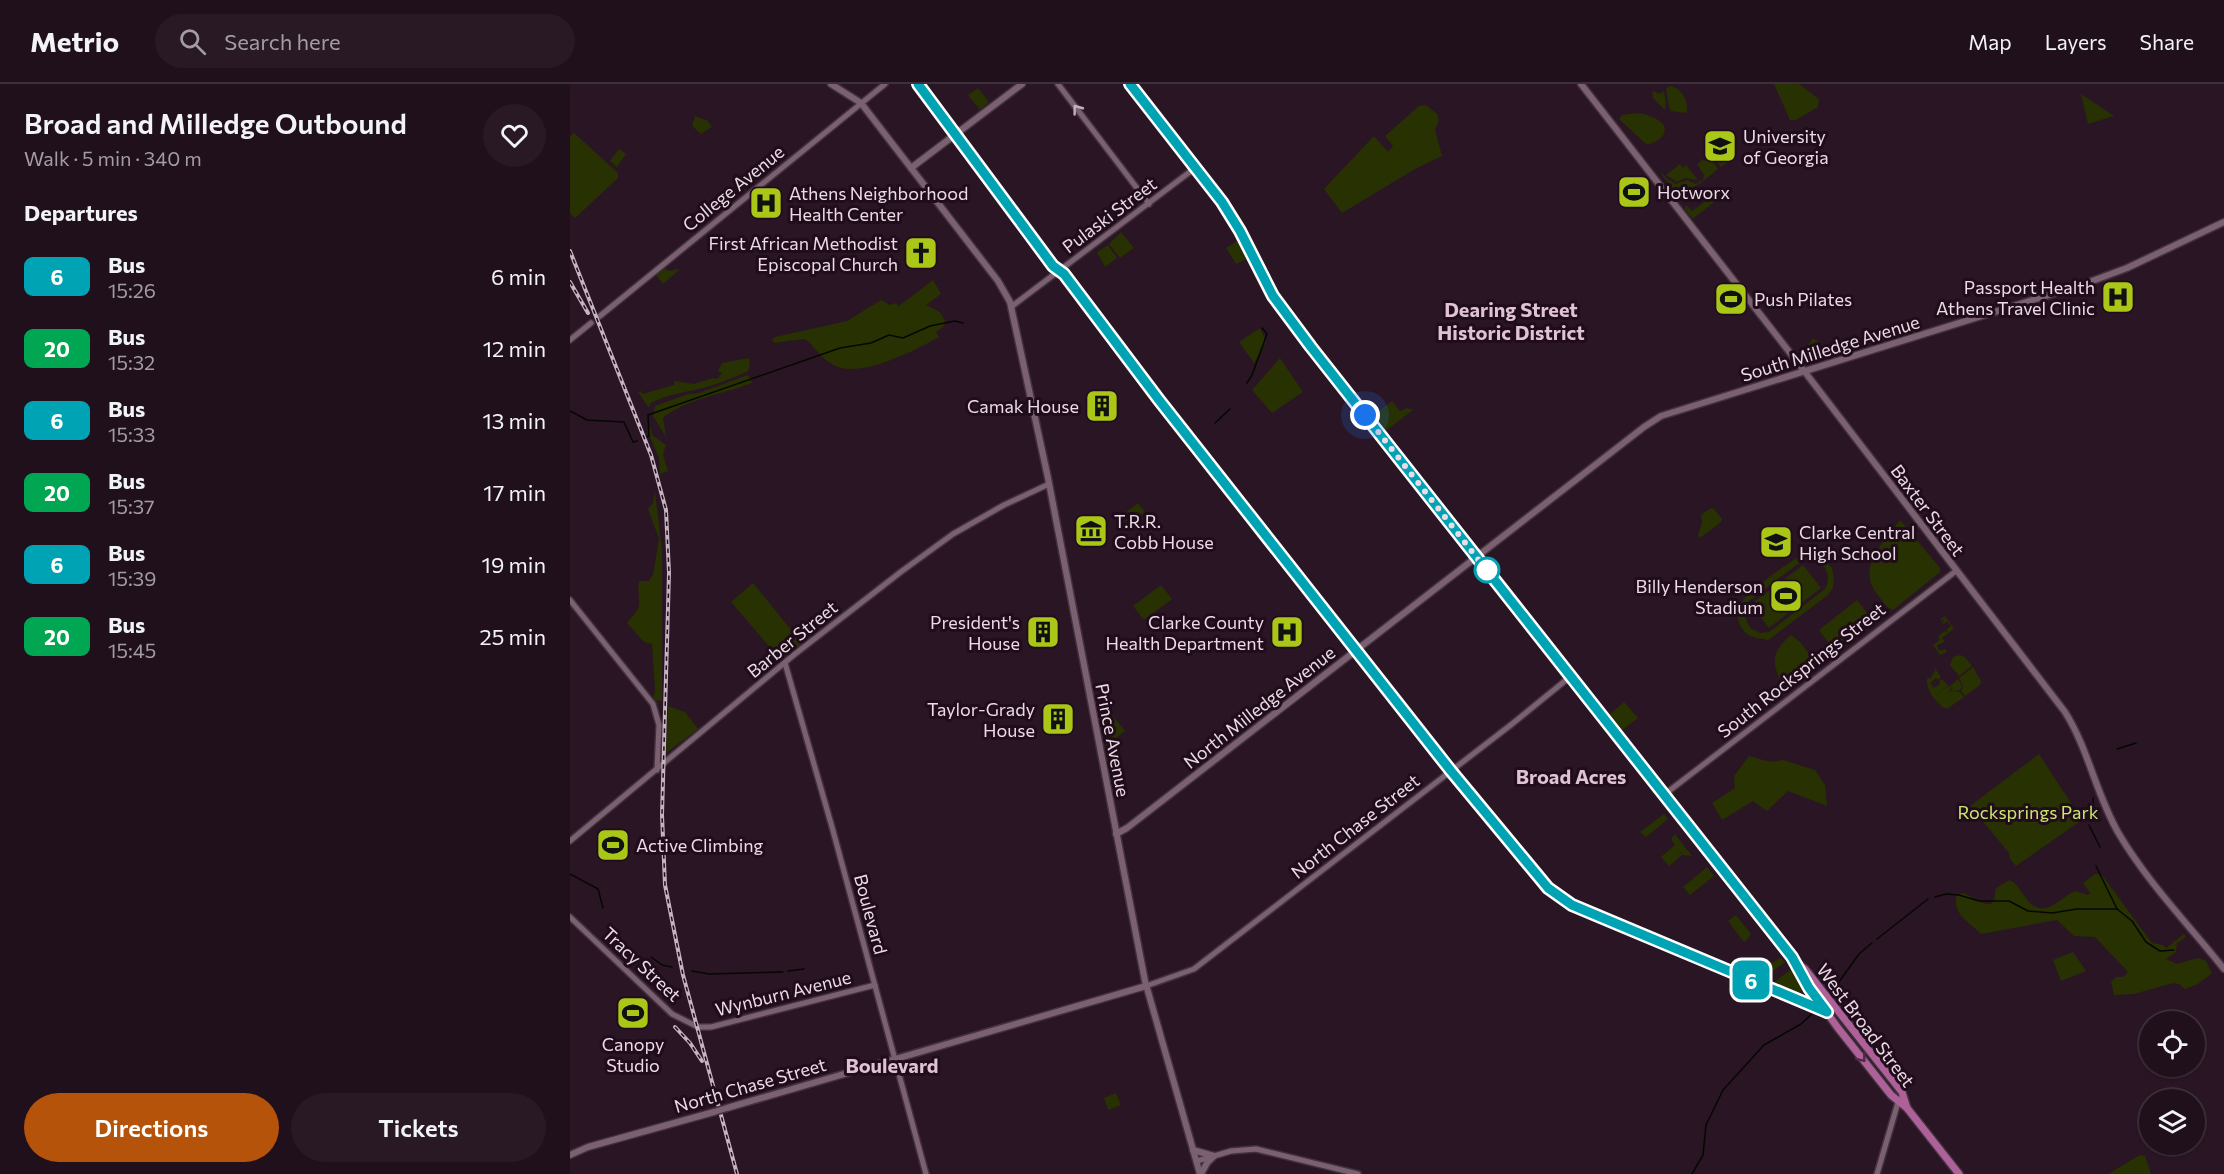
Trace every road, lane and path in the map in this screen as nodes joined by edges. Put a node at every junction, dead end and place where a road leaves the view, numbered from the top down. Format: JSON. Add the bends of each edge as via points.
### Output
{"nodes":[{"id":1,"x":831,"y":84,"type":"edge"},
{"id":2,"x":885,"y":84,"type":"edge"},
{"id":3,"x":918,"y":84,"type":"edge"},
{"id":4,"x":1022,"y":84,"type":"edge"},
{"id":5,"x":1058,"y":84,"type":"edge"},
{"id":6,"x":1130,"y":84,"type":"edge"},
{"id":7,"x":1581,"y":84,"type":"edge"},
{"id":8,"x":861,"y":103,"type":"junction"},
{"id":9,"x":956,"y":134,"type":"junction"},
{"id":10,"x":910,"y":168,"type":"junction"},
{"id":11,"x":1196,"y":168,"type":"junction"},
{"id":12,"x":1149,"y":204,"type":"junction"},
{"id":13,"x":2224,"y":222,"type":"edge"},
{"id":14,"x":1060,"y":270,"type":"junction"},
{"id":15,"x":1011,"y":308,"type":"junction"},
{"id":16,"x":600,"y":316,"type":"dead end"},
{"id":17,"x":591,"y":323,"type":"dead end"},
{"id":18,"x":570,"y":340,"type":"edge"},
{"id":19,"x":1805,"y":371,"type":"junction"},
{"id":20,"x":1049,"y":484,"type":"junction"},
{"id":21,"x":1477,"y":557,"type":"junction"},
{"id":22,"x":1956,"y":571,"type":"junction"},
{"id":23,"x":570,"y":600,"type":"edge"},
{"id":24,"x":1356,"y":650,"type":"junction"},
{"id":25,"x":785,"y":663,"type":"junction"},
{"id":26,"x":1571,"y":676,"type":"junction"},
{"id":27,"x":657,"y":770,"type":"junction"},
{"id":28,"x":1451,"y":771,"type":"junction"},
{"id":29,"x":1665,"y":794,"type":"junction"},
{"id":30,"x":1116,"y":834,"type":"junction"},
{"id":31,"x":570,"y":842,"type":"edge"},
{"id":32,"x":570,"y":917,"type":"edge"},
{"id":33,"x":1797,"y":963,"type":"junction"},
{"id":34,"x":2224,"y":969,"type":"edge"},
{"id":35,"x":875,"y":985,"type":"junction"},
{"id":36,"x":1146,"y":986,"type":"junction"},
{"id":37,"x":1827,"y":1012,"type":"junction"},
{"id":38,"x":698,"y":1027,"type":"joint"},
{"id":39,"x":895,"y":1060,"type":"junction"},
{"id":40,"x":1902,"y":1092,"type":"junction"},
{"id":41,"x":1898,"y":1102,"type":"junction"},
{"id":42,"x":1907,"y":1108,"type":"junction"},
{"id":43,"x":1193,"y":1150,"type":"junction"},
{"id":44,"x":570,"y":1155,"type":"edge"},
{"id":45,"x":1214,"y":1156,"type":"junction"},
{"id":46,"x":1197,"y":1161,"type":"junction"},
{"id":47,"x":926,"y":1174,"type":"edge"},
{"id":48,"x":1201,"y":1174,"type":"edge"},
{"id":49,"x":1358,"y":1174,"type":"edge"},
{"id":50,"x":1877,"y":1174,"type":"edge"},
{"id":51,"x":1959,"y":1174,"type":"edge"}],
"edges":[{"from":1,"to":8,"type":"main road"},
{"from":2,"to":8,"type":"street","name":"College Avenue"},
{"from":3,"to":9,"type":"street"},
{"from":4,"to":9,"type":"main road"},
{"from":12,"to":5,"type":"street","one_way":true},
{"from":6,"to":11,"type":"main road","name":"West Broad Street"},
{"from":7,"to":19,"type":"main road","name":"Baxter Street"},
{"from":8,"to":10,"type":"main road","name":"Prince Avenue"},
{"from":8,"to":16,"type":"street","name":"College Avenue"},
{"from":9,"to":10,"type":"main road"},
{"from":9,"to":14,"type":"street","via":[[1050,262]]},
{"from":10,"to":15,"type":"main road","name":"Prince Avenue","via":[[998,281]]},
{"from":11,"to":12,"type":"street","name":"Pulaski Street"},
{"from":11,"to":21,"type":"main road","name":"West Broad Street","via":[[1232,217],[1273,296]]},
{"from":12,"to":14,"type":"street","name":"Pulaski Street"},
{"from":13,"to":19,"type":"main road","name":"South Milledge Avenue","via":[[2084,284]]},
{"from":14,"to":15,"type":"street","name":"Pulaski Street"},
{"from":14,"to":24,"type":"street"},
{"from":15,"to":20,"type":"main road","name":"Prince Avenue"},
{"from":17,"to":18,"type":"street"},
{"from":19,"to":21,"type":"main road","name":"South Milledge Avenue","via":[[1654,420]]},
{"from":19,"to":22,"type":"main road","name":"Baxter Street"},
{"from":20,"to":25,"type":"street","name":"Barber Street","via":[[953,534]]},
{"from":20,"to":30,"type":"main road","name":"Prince Avenue"},
{"from":21,"to":24,"type":"main road","name":"North Milledge Avenue"},
{"from":21,"to":26,"type":"main road","name":"West Broad Street"},
{"from":22,"to":29,"type":"street","name":"South Rocksprings Street"},
{"from":22,"to":34,"type":"main road","name":"Baxter Street","via":[[2072,723],[2100,797],[2130,850]]},
{"from":23,"to":27,"type":"street","via":[[653,704],[659,725]]},
{"from":24,"to":28,"type":"street"},
{"from":24,"to":30,"type":"main road","name":"North Milledge Avenue"},
{"from":25,"to":27,"type":"street","name":"Barber Street"},
{"from":25,"to":35,"type":"street","name":"Boulevard"},
{"from":26,"to":28,"type":"street","name":"North Chase Street"},
{"from":26,"to":29,"type":"main road","name":"West Broad Street"},
{"from":27,"to":31,"type":"street","name":"Barber Street"},
{"from":28,"to":36,"type":"street","name":"North Chase Street","via":[[1194,969]]},
{"from":28,"to":37,"type":"street","via":[[1548,888],[1566,902]]},
{"from":29,"to":33,"type":"main road","name":"West Broad Street"},
{"from":30,"to":36,"type":"main road","name":"Prince Avenue"},
{"from":32,"to":38,"type":"street","name":"Tracy Street","via":[[662,1006]]},
{"from":33,"to":37,"type":"main road","name":"West Broad Street"},
{"from":33,"to":40,"type":"main road","name":"West Broad Street"},
{"from":35,"to":38,"type":"street","name":"Wynburn Avenue","via":[[711,1027]]},
{"from":35,"to":39,"type":"street","name":"Boulevard"},
{"from":36,"to":39,"type":"main road","name":"North Chase Street"},
{"from":36,"to":43,"type":"main road","name":"Prince Avenue"},
{"from":37,"to":41,"type":"main road","name":"West Broad Street","one_way":true},
{"from":39,"to":44,"type":"main road","name":"North Chase Street","bridge":true},
{"from":39,"to":47,"type":"street","name":"Boulevard"},
{"from":40,"to":41,"type":"street"},
{"from":40,"to":42,"type":"main road","name":"West Broad Street"},
{"from":41,"to":42,"type":"main road","name":"West Broad Street"},
{"from":41,"to":50,"type":"street"},
{"from":42,"to":51,"type":"main road","name":"West Broad Street"},
{"from":43,"to":45,"type":"main road"},
{"from":43,"to":46,"type":"main road","name":"Prince Avenue"},
{"from":45,"to":46,"type":"street"},
{"from":45,"to":48,"type":"main road"},
{"from":45,"to":49,"type":"street","via":[[1256,1149]]},
{"from":46,"to":48,"type":"main road","name":"Prince Avenue"}]}
